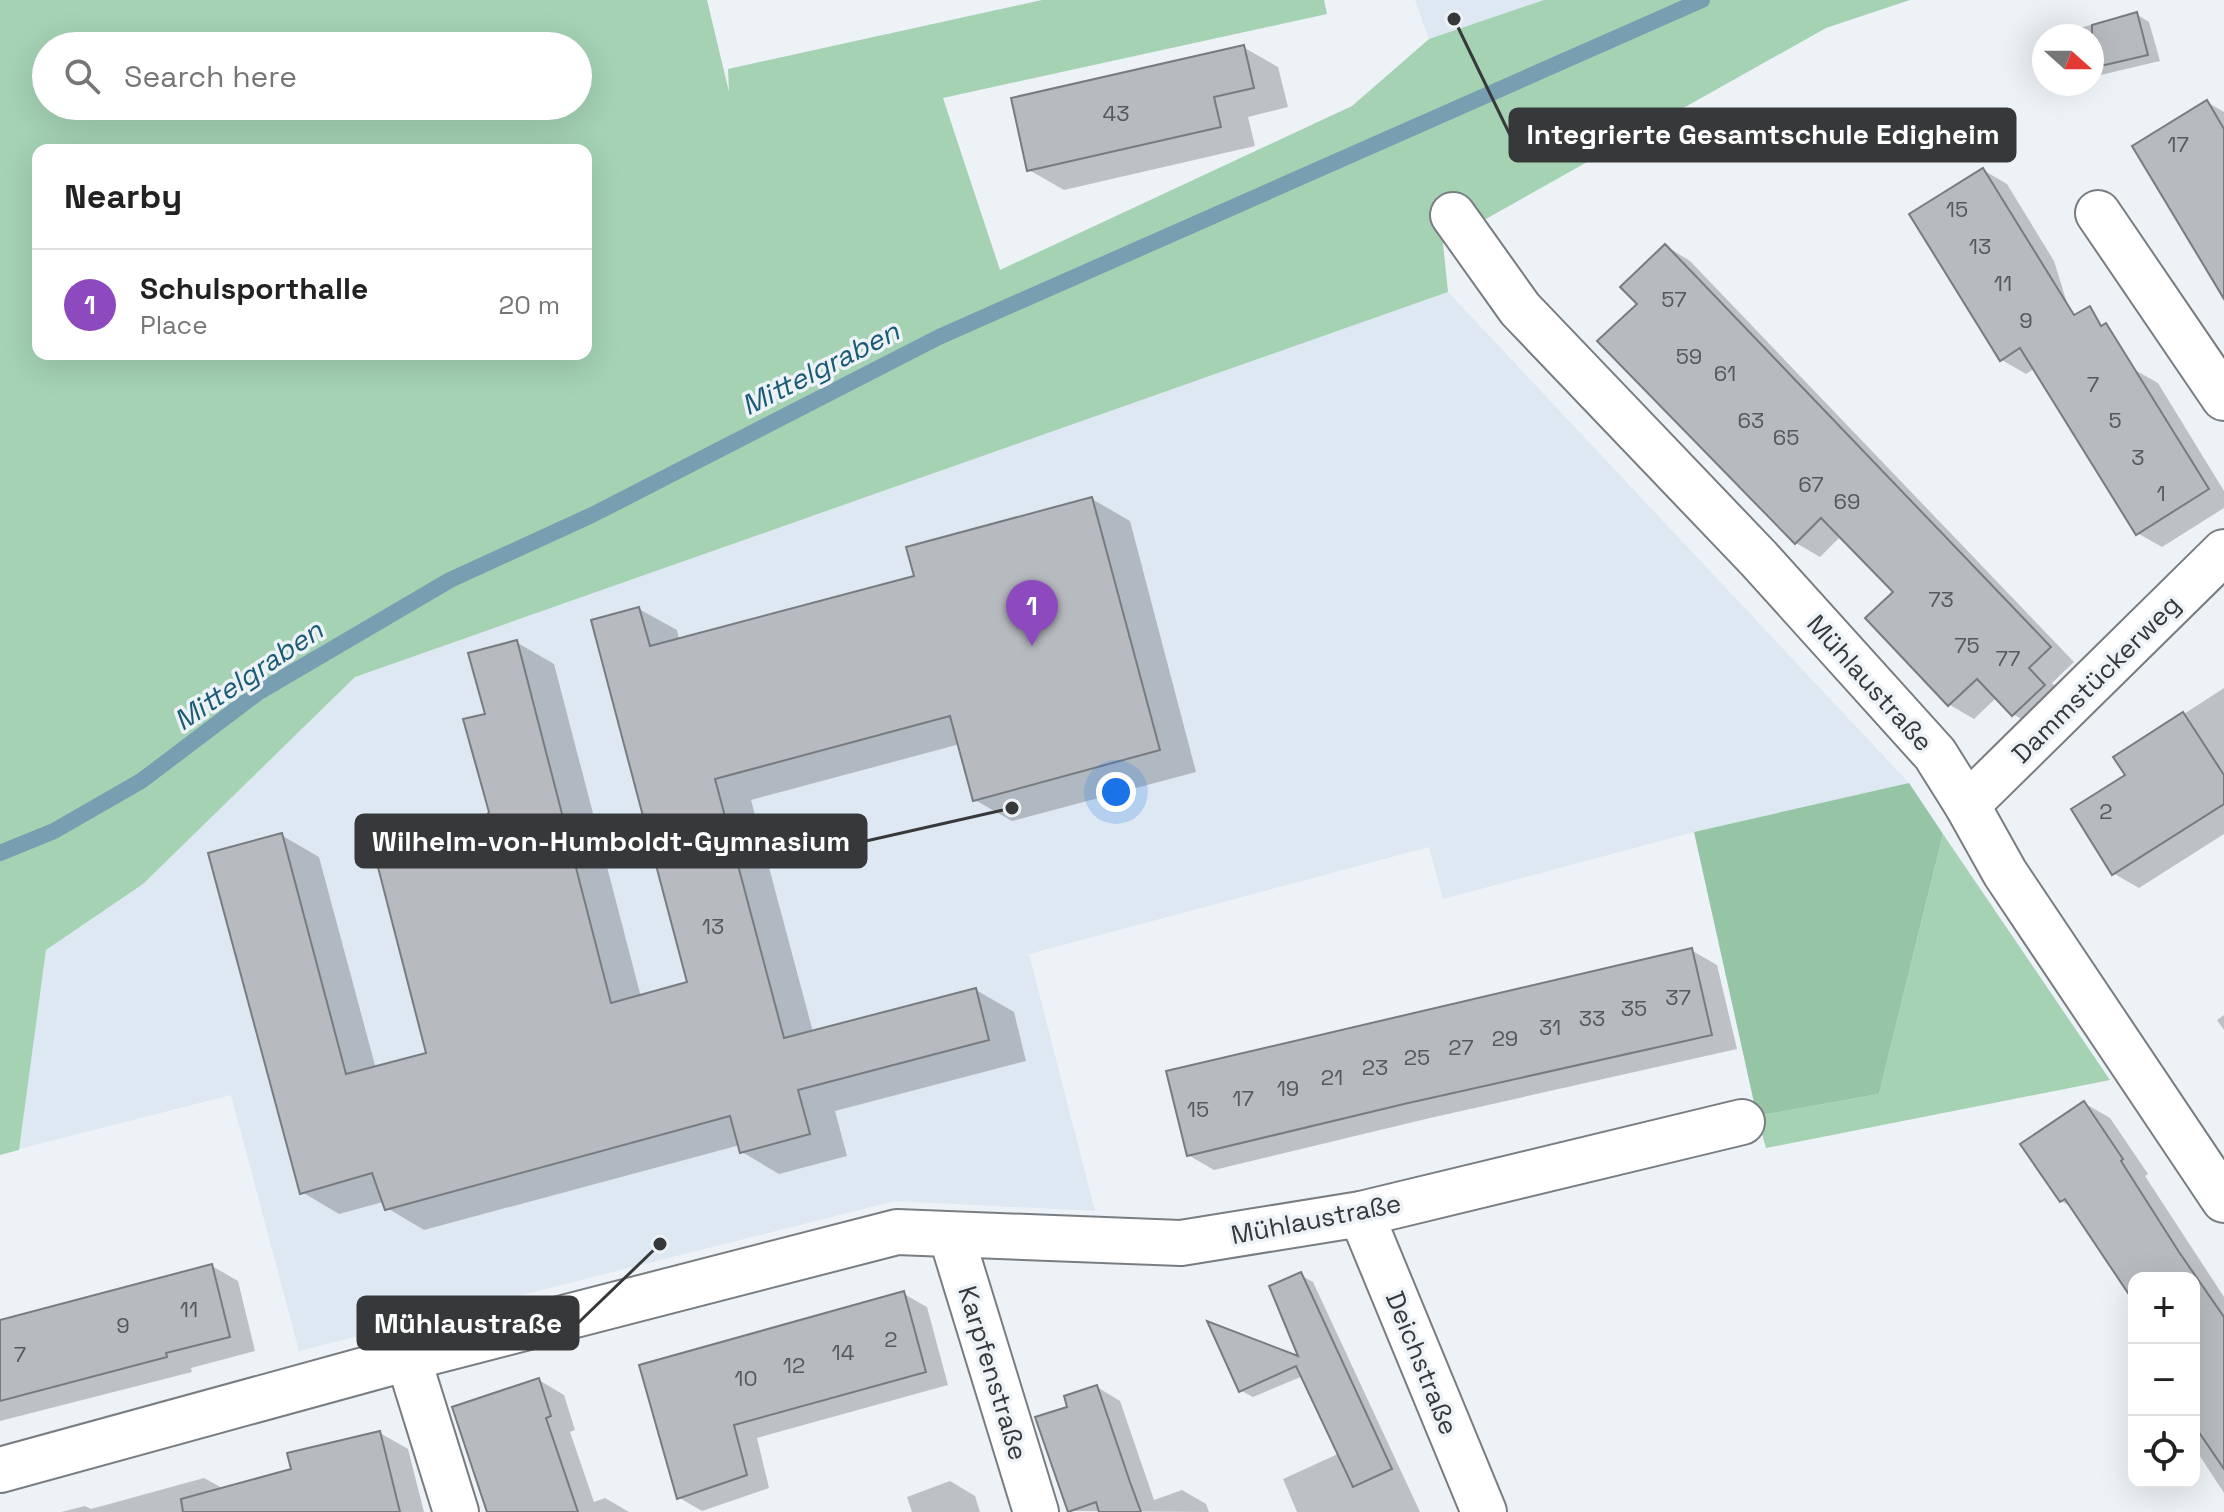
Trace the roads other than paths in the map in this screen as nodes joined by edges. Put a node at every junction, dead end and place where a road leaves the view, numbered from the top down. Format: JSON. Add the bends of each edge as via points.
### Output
{"nodes":[{"id":1,"x":2098,"y":213,"type":"dead end"},
{"id":2,"x":1453,"y":215,"type":"dead end"},
{"id":3,"x":2224,"y":398,"type":"edge"},
{"id":4,"x":2224,"y":552,"type":"edge"},
{"id":5,"x":1967,"y":805,"type":"junction"},
{"id":6,"x":1742,"y":1122,"type":"dead end"},
{"id":7,"x":2224,"y":1200,"type":"edge"},
{"id":8,"x":1361,"y":1214,"type":"junction"},
{"id":9,"x":951,"y":1235,"type":"junction"},
{"id":10,"x":408,"y":1358,"type":"junction"},
{"id":11,"x":0,"y":1470,"type":"edge"},
{"id":12,"x":456,"y":1512,"type":"edge"},
{"id":13,"x":1036,"y":1512,"type":"edge"},
{"id":14,"x":1484,"y":1512,"type":"edge"}],
"edges":[{"from":1,"to":3,"type":"street"},
{"from":2,"to":5,"type":"street","name":"Mühlaustraße","via":[[1520,309],[1759,559],[1935,754]]},
{"from":4,"to":5,"type":"street","name":"Dammstückerweg"},
{"from":5,"to":7,"type":"street","name":"Mühlaustraße","via":[[2005,873]]},
{"from":6,"to":8,"type":"street","name":"Mühlaustraße"},
{"from":8,"to":9,"type":"street","name":"Mühlaustraße","via":[[1181,1243]]},
{"from":8,"to":14,"type":"street","name":"Deichstraße"},
{"from":9,"to":10,"type":"street","name":"Mühlaustraße","via":[[897,1232]]},
{"from":9,"to":13,"type":"street","name":"Karpfenstraße"},
{"from":10,"to":11,"type":"street","name":"Mühlaustraße"},
{"from":10,"to":12,"type":"street"}]}
